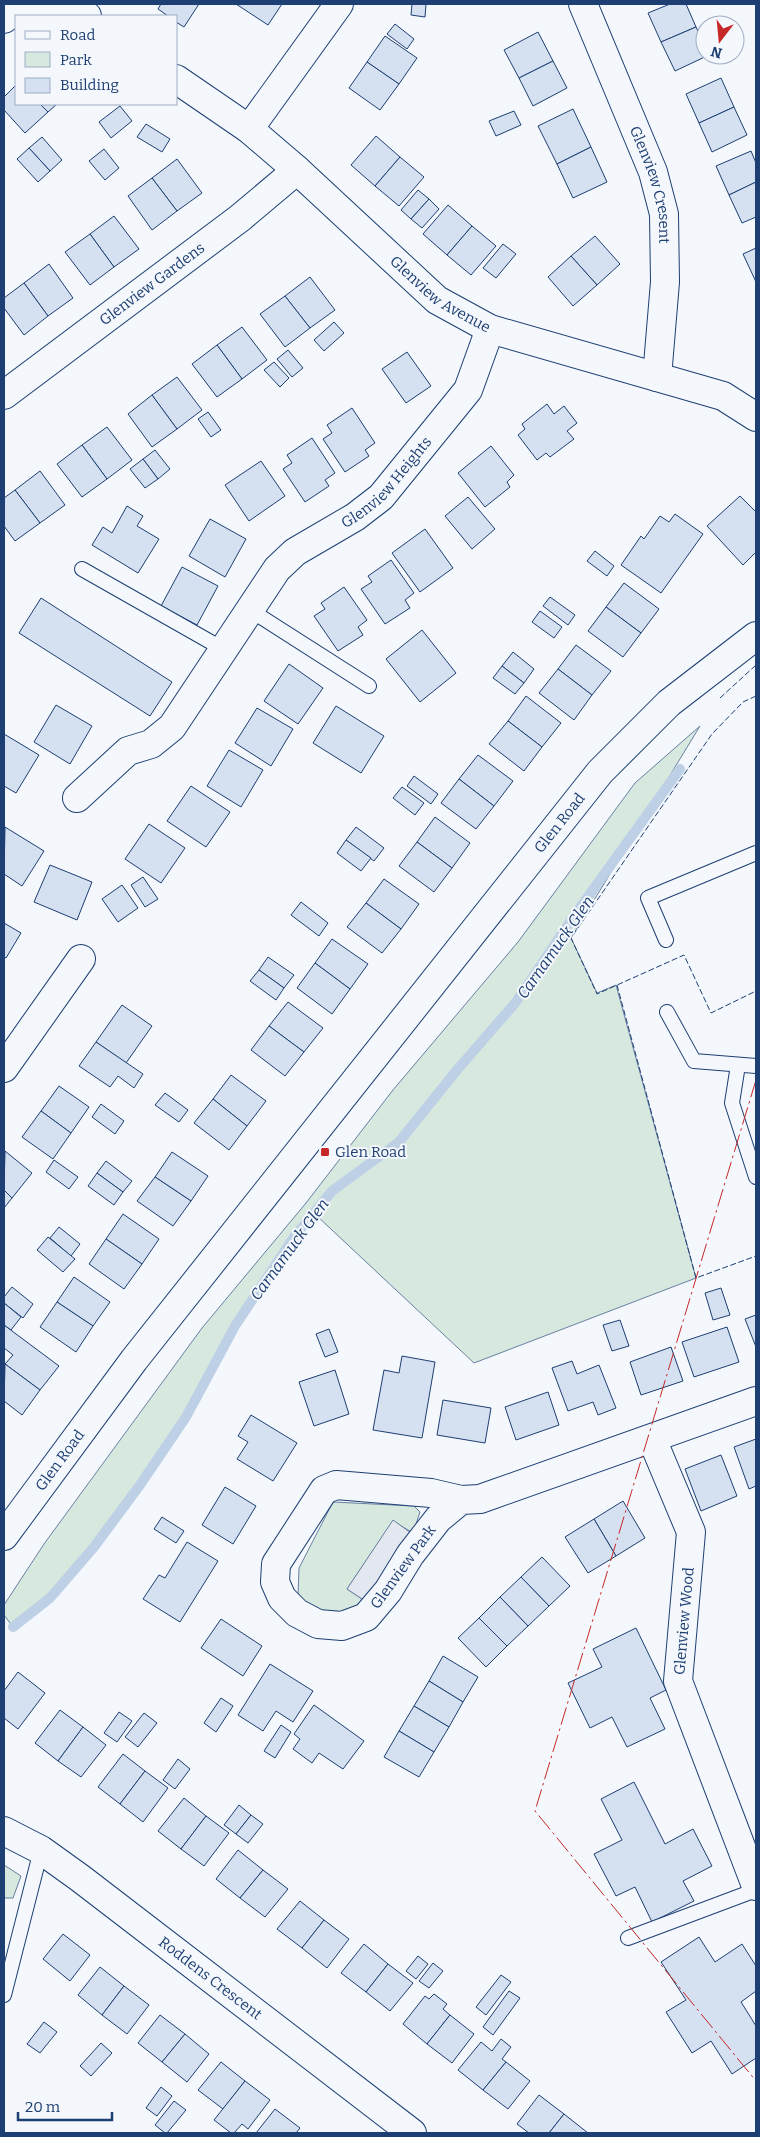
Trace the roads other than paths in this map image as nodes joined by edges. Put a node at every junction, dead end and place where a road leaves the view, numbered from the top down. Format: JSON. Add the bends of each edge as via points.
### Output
{"nodes":[{"id":1,"x":339,"y":4,"type":"edge"},
{"id":2,"x":583,"y":4,"type":"edge"},
{"id":3,"x":85,"y":15,"type":"edge"},
{"id":4,"x":4,"y":18,"type":"edge"},
{"id":5,"x":178,"y":80,"type":"edge"},
{"id":6,"x":249,"y":129,"type":"junction"},
{"id":7,"x":297,"y":170,"type":"junction"},
{"id":8,"x":490,"y":329,"type":"junction"},
{"id":9,"x":657,"y":377,"type":"junction"},
{"id":10,"x":4,"y":395,"type":"edge"},
{"id":11,"x":756,"y":417,"type":"edge"},
{"id":12,"x":82,"y":569,"type":"dead end"},
{"id":13,"x":250,"y":610,"type":"junction"},
{"id":14,"x":756,"y":636,"type":"edge"},
{"id":15,"x":223,"y":649,"type":"junction"},
{"id":16,"x":369,"y":686,"type":"dead end"},
{"id":17,"x":77,"y":798,"type":"dead end"},
{"id":18,"x":756,"y":853,"type":"edge"},
{"id":19,"x":666,"y":940,"type":"dead end"},
{"id":20,"x":81,"y":959,"type":"dead end"},
{"id":21,"x":668,"y":1012,"type":"dead end"},
{"id":22,"x":738,"y":1065,"type":"junction"},
{"id":23,"x":756,"y":1066,"type":"edge"},
{"id":24,"x":4,"y":1068,"type":"edge"},
{"id":25,"x":756,"y":1176,"type":"edge"},
{"id":26,"x":756,"y":1402,"type":"edge"},
{"id":27,"x":652,"y":1439,"type":"junction"},
{"id":28,"x":461,"y":1500,"type":"junction"},
{"id":29,"x":4,"y":1536,"type":"edge"},
{"id":30,"x":4,"y":1831,"type":"edge"},
{"id":31,"x":41,"y":1850,"type":"junction"},
{"id":32,"x":756,"y":1886,"type":"edge"},
{"id":33,"x":756,"y":1890,"type":"edge"},
{"id":34,"x":628,"y":1938,"type":"dead end"},
{"id":35,"x":4,"y":1996,"type":"edge"},
{"id":36,"x":412,"y":2133,"type":"edge"}],
"edges":[{"from":1,"to":6,"type":"street"},
{"from":2,"to":9,"type":"street","name":"Glenview Cresent","via":[[653,172],[664,214],[665,282]]},
{"from":3,"to":4,"type":"street","via":[[63,6],[40,4],[17,9]]},
{"from":5,"to":6,"type":"street","name":"Glenview Avenue"},
{"from":6,"to":7,"type":"street","name":"Glenview Avenue"},
{"from":7,"to":8,"type":"street","name":"Glenview Avenue","via":[[437,300]]},
{"from":7,"to":10,"type":"street","name":"Glenview Gardens","via":[[240,218]]},
{"from":8,"to":9,"type":"street","name":"Glenview Avenue"},
{"from":8,"to":13,"type":"street","name":"Glenview Heights","via":[[468,390],[381,497],[295,552],[277,570]]},
{"from":9,"to":11,"type":"street","name":"Glenview Avenue","via":[[723,396]]},
{"from":12,"to":15,"type":"lane"},
{"from":13,"to":15,"type":"street","name":"Glenview Heights"},
{"from":13,"to":16,"type":"lane"},
{"from":14,"to":29,"type":"street","name":"Glen Road","via":[[670,703],[600,772],[134,1360]]},
{"from":15,"to":17,"type":"street","name":"Glenview Heights","via":[[172,727],[151,744],[128,751]]},
{"from":18,"to":19,"type":"lane","via":[[648,898]]},
{"from":20,"to":24,"type":"street"},
{"from":21,"to":22,"type":"lane","via":[[694,1061]]},
{"from":22,"to":23,"type":"lane"},
{"from":22,"to":25,"type":"lane","via":[[732,1103]]},
{"from":26,"to":27,"type":"street","name":"Glenview Park"},
{"from":27,"to":28,"type":"street","name":"Glenview Park","via":[[514,1489],[480,1499]]},
{"from":27,"to":32,"type":"street","name":"Glenview Wood","via":[[691,1532],[678,1681]]},
{"from":28,"to":28,"type":"street","name":"Glenview Park","via":[[431,1493],[336,1484],[324,1490],[276,1564],[276,1582],[282,1598],[297,1613],[318,1624],[342,1626],[366,1617],[438,1519]]},
{"from":30,"to":31,"type":"street","name":"Roddens Crescent"},
{"from":31,"to":35,"type":"lane"},
{"from":31,"to":36,"type":"street","name":"Roddens Crescent"},
{"from":33,"to":34,"type":"lane"}]}
